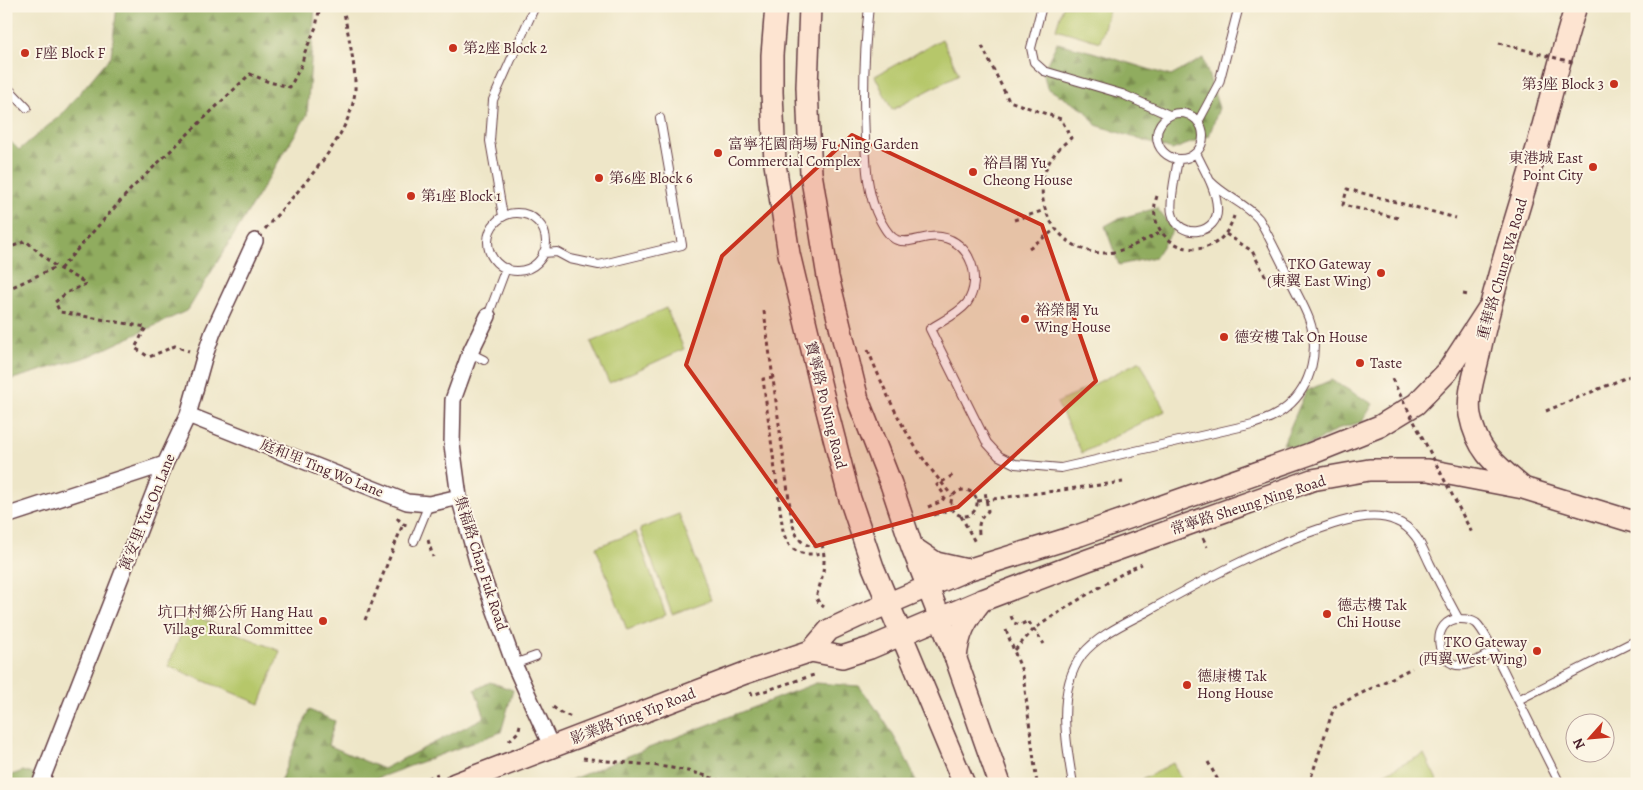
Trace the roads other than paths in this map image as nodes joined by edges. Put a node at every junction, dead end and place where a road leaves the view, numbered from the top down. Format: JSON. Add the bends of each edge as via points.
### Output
{"nodes":[{"id":1,"x":535,"y":6,"type":"edge"},
{"id":2,"x":776,"y":6,"type":"edge"},
{"id":3,"x":810,"y":6,"type":"edge"},
{"id":4,"x":869,"y":6,"type":"edge"},
{"id":5,"x":1042,"y":6,"type":"edge"},
{"id":6,"x":1239,"y":6,"type":"edge"},
{"id":7,"x":1576,"y":6,"type":"edge"},
{"id":8,"x":6,"y":86,"type":"edge"},
{"id":9,"x":27,"y":108,"type":"dead end"},
{"id":10,"x":1169,"y":115,"type":"junction"},
{"id":11,"x":660,"y":118,"type":"dead end"},
{"id":12,"x":1198,"y":122,"type":"junction"},
{"id":13,"x":1196,"y":153,"type":"junction"},
{"id":14,"x":1178,"y":160,"type":"junction"},
{"id":15,"x":1210,"y":181,"type":"junction"},
{"id":16,"x":503,"y":216,"type":"junction"},
{"id":17,"x":254,"y":241,"type":"road end"},
{"id":18,"x":543,"y":253,"type":"junction"},
{"id":19,"x":506,"y":268,"type":"junction"},
{"id":20,"x":1488,"y":309,"type":"junction"},
{"id":21,"x":488,"y":316,"type":"joint"},
{"id":22,"x":470,"y":353,"type":"junction"},
{"id":23,"x":484,"y":360,"type":"dead end"},
{"id":24,"x":188,"y":415,"type":"junction"},
{"id":25,"x":165,"y":464,"type":"junction"},
{"id":26,"x":1523,"y":488,"type":"junction"},
{"id":27,"x":458,"y":497,"type":"junction"},
{"id":28,"x":429,"y":504,"type":"junction"},
{"id":29,"x":6,"y":516,"type":"edge"},
{"id":30,"x":1637,"y":523,"type":"edge"},
{"id":31,"x":414,"y":541,"type":"dead end"},
{"id":32,"x":912,"y":547,"type":"junction"},
{"id":33,"x":967,"y":570,"type":"junction"},
{"id":34,"x":928,"y":586,"type":"junction"},
{"id":35,"x":983,"y":600,"type":"junction"},
{"id":36,"x":888,"y":603,"type":"junction"},
{"id":37,"x":940,"y":618,"type":"junction"},
{"id":38,"x":1458,"y":618,"type":"junction"},
{"id":39,"x":901,"y":634,"type":"junction"},
{"id":40,"x":1637,"y":640,"type":"edge"},
{"id":41,"x":870,"y":648,"type":"junction"},
{"id":42,"x":811,"y":651,"type":"junction"},
{"id":43,"x":1493,"y":652,"type":"junction"},
{"id":44,"x":536,"y":656,"type":"dead end"},
{"id":45,"x":956,"y":659,"type":"junction"},
{"id":46,"x":514,"y":664,"type":"junction"},
{"id":47,"x":915,"y":670,"type":"junction"},
{"id":48,"x":1518,"y":700,"type":"junction"},
{"id":49,"x":559,"y":745,"type":"junction"},
{"id":50,"x":40,"y":784,"type":"edge"},
{"id":51,"x":455,"y":784,"type":"edge"},
{"id":52,"x":964,"y":784,"type":"edge"},
{"id":53,"x":1000,"y":784,"type":"edge"},
{"id":54,"x":1073,"y":784,"type":"edge"},
{"id":55,"x":1560,"y":784,"type":"edge"}],
"edges":[{"from":1,"to":16,"type":"lane","via":[[493,100],[490,141]]},
{"from":2,"to":36,"type":"main road","name":"寶寧路 Po Ning Road","via":[[772,83],[775,164],[789,254],[849,496]]},
{"from":3,"to":32,"type":"main road","via":[[808,135],[828,277],[858,400]]},
{"from":4,"to":15,"type":"lane","via":[[863,111],[873,206],[894,238],[910,242],[921,237],[943,237],[964,250],[970,259],[974,271],[972,294],[958,312],[930,329],[987,443],[1007,461],[1024,466],[1061,468],[1253,424],[1271,418],[1300,393],[1314,357],[1309,319],[1258,219],[1250,209],[1218,190]]},
{"from":5,"to":10,"type":"lane","via":[[1031,48],[1038,67],[1051,74],[1122,94]]},
{"from":6,"to":12,"type":"lane","via":[[1219,83]]},
{"from":7,"to":20,"type":"main road","name":"重華路 Chung Wa Road"},
{"from":8,"to":9,"type":"lane"},
{"from":10,"to":12,"type":"lane","via":[[1185,113]]},
{"from":10,"to":14,"type":"lane","via":[[1158,125],[1157,140],[1164,154]]},
{"from":11,"to":18,"type":"lane","via":[[682,246],[599,264],[570,259],[557,252]]},
{"from":12,"to":13,"type":"lane","via":[[1203,135]]},
{"from":13,"to":14,"type":"lane"},
{"from":13,"to":15,"type":"lane"},
{"from":14,"to":15,"type":"lane","via":[[1171,208],[1175,222],[1190,232],[1208,228],[1214,221],[1218,208]]},
{"from":16,"to":18,"type":"lane","via":[[520,213],[536,221],[545,236]]},
{"from":16,"to":19,"type":"lane","via":[[491,229],[488,238],[492,256]]},
{"from":17,"to":24,"type":"street","name":"寓安里 Yue On Lane","via":[[204,358]]},
{"from":18,"to":19,"type":"lane","via":[[538,261],[523,270]]},
{"from":19,"to":21,"type":"lane"},
{"from":20,"to":26,"type":"main road","name":"重華路 Chung Wa Road","via":[[1471,389],[1470,412],[1475,437],[1490,460]]},
{"from":20,"to":33,"type":"main road","name":"常寧路 Sheung Ning Road","via":[[1447,372],[1416,404],[1380,426],[1080,535]]},
{"from":21,"to":22,"type":"street","name":"集福路 Chap Fuk Road"},
{"from":22,"to":23,"type":"lane"},
{"from":22,"to":27,"type":"street","name":"集福路 Chap Fuk Road","via":[[453,400],[452,445]]},
{"from":24,"to":25,"type":"street","name":"寓安里 Yue On Lane"},
{"from":24,"to":28,"type":"street","name":"庭和里 Ting Wo Lane","via":[[406,502]]},
{"from":25,"to":29,"type":"street"},
{"from":25,"to":50,"type":"street","name":"寓安里 Yue On Lane"},
{"from":26,"to":30,"type":"main road","name":"常寧路 Sheung Ning Road"},
{"from":26,"to":35,"type":"main road","name":"常寧路 Sheung Ning Road","via":[[1428,470],[1369,470],[1312,480]]},
{"from":27,"to":28,"type":"street","name":"庭和里 Ting Wo Lane"},
{"from":27,"to":46,"type":"street","name":"集福路 Chap Fuk Road"},
{"from":28,"to":31,"type":"lane"},
{"from":32,"to":33,"type":"main road","via":[[936,564]]},
{"from":32,"to":34,"type":"main road"},
{"from":33,"to":34,"type":"main road","name":"常寧路 Sheung Ning Road"},
{"from":34,"to":36,"type":"main road","name":"常寧路 Sheung Ning Road"},
{"from":34,"to":37,"type":"main road"},
{"from":35,"to":37,"type":"main road","name":"常寧路 Sheung Ning Road"},
{"from":35,"to":45,"type":"main road","via":[[961,630]]},
{"from":36,"to":39,"type":"main road","name":"寶寧路 Po Ning Road"},
{"from":36,"to":42,"type":"main road","name":"影業路 Ying Yip Road","via":[[830,630]]},
{"from":37,"to":39,"type":"main road","name":"常寧路 Sheung Ning Road"},
{"from":37,"to":45,"type":"main road"},
{"from":38,"to":43,"type":"lane","via":[[1476,623]]},
{"from":38,"to":43,"type":"lane","via":[[1449,621],[1439,635],[1438,644],[1447,660],[1464,665]]},
{"from":38,"to":54,"type":"lane","via":[[1418,539],[1395,520],[1377,516],[1350,520],[1298,537],[1172,598],[1104,636],[1082,655],[1066,695],[1066,743]]},
{"from":39,"to":41,"type":"main road","name":"影業路 Ying Yip Road"},
{"from":39,"to":47,"type":"main road","name":"寶寧路 Po Ning Road"},
{"from":40,"to":48,"type":"lane"},
{"from":41,"to":42,"type":"main road","name":"影業路 Ying Yip Road","via":[[842,657]]},
{"from":41,"to":47,"type":"main road","via":[[896,655]]},
{"from":42,"to":49,"type":"main road","name":"影業路 Ying Yip Road"},
{"from":43,"to":48,"type":"lane"},
{"from":44,"to":46,"type":"lane"},
{"from":45,"to":53,"type":"main road"},
{"from":46,"to":49,"type":"street","name":"集福路 Chap Fuk Road"},
{"from":47,"to":52,"type":"main road","name":"寶寧路 Po Ning Road"},
{"from":48,"to":55,"type":"lane"},
{"from":49,"to":51,"type":"main road","name":"影業路 Ying Yip Road"}]}
